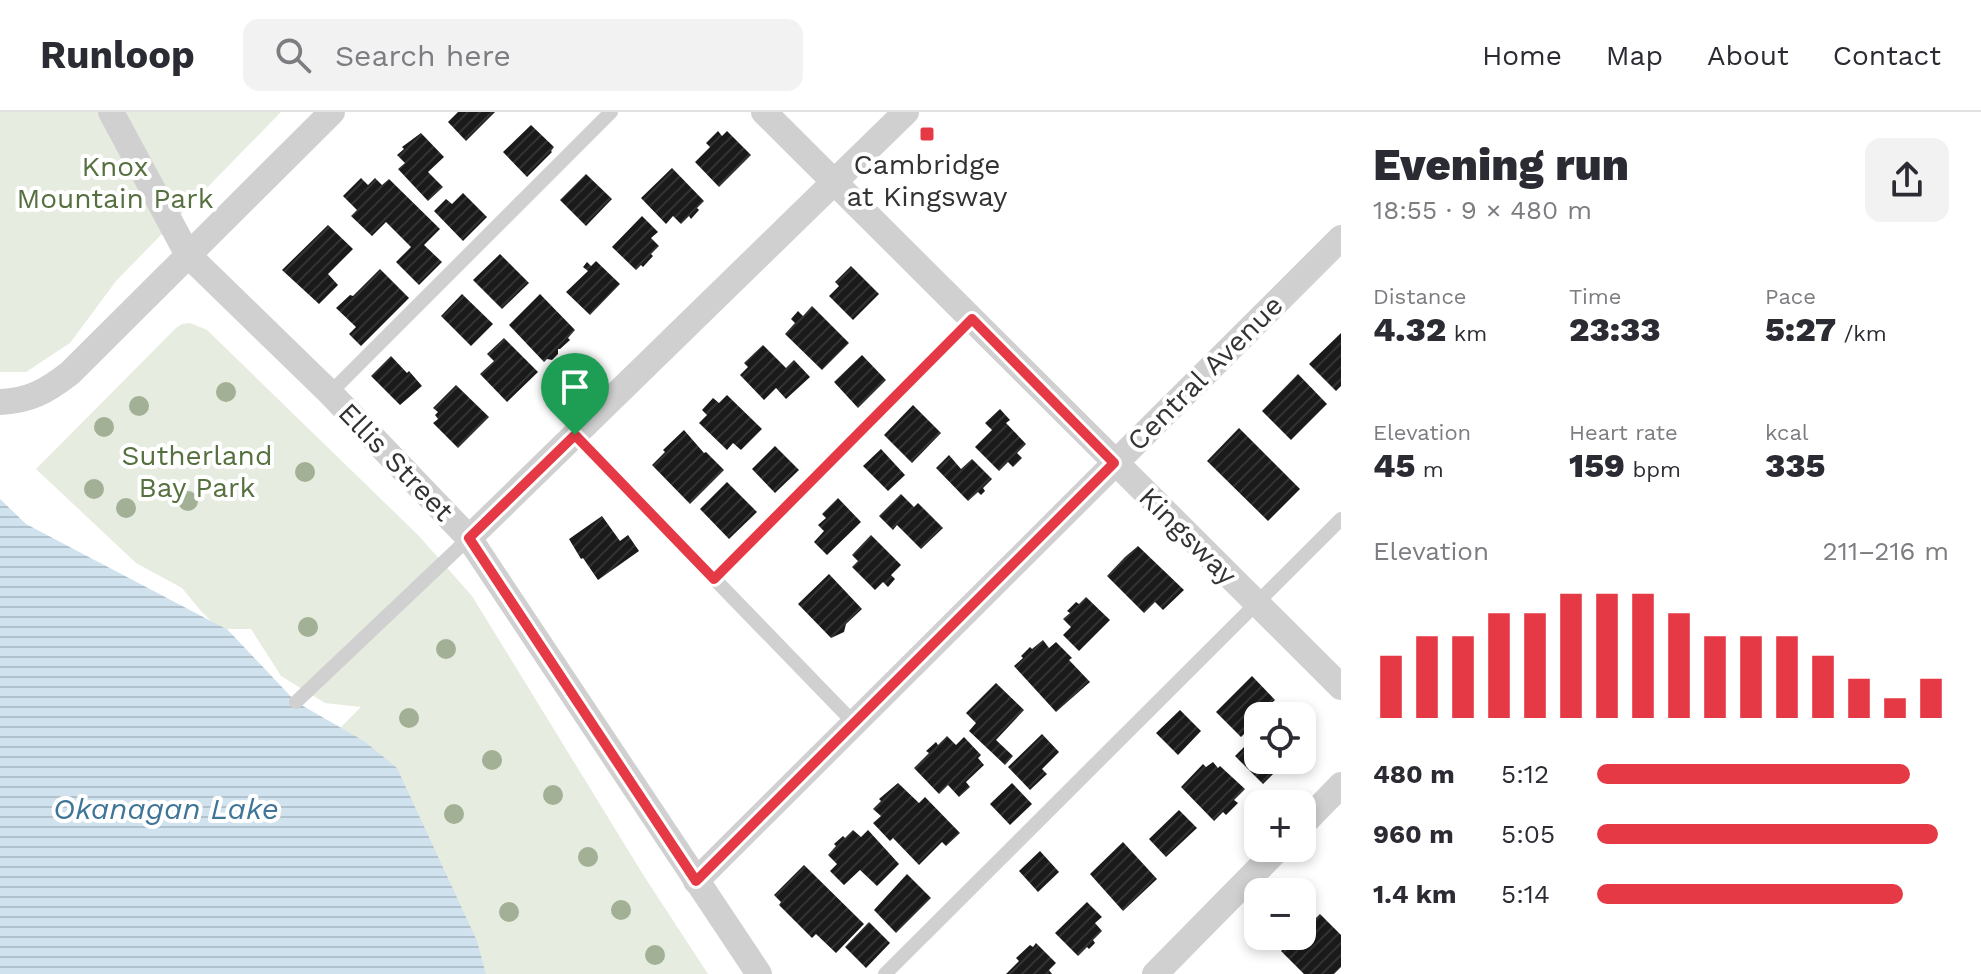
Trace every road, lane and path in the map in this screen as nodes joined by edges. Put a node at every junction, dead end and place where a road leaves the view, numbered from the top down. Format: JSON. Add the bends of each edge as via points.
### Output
{"nodes":[{"id":1,"x":111,"y":112,"type":"edge"},
{"id":2,"x":332,"y":112,"type":"edge"},
{"id":3,"x":611,"y":112,"type":"edge"},
{"id":4,"x":764,"y":112,"type":"edge"},
{"id":5,"x":906,"y":112,"type":"edge"},
{"id":6,"x":834,"y":182,"type":"junction"},
{"id":7,"x":1341,"y":238,"type":"edge"},
{"id":8,"x":188,"y":255,"type":"junction"},
{"id":9,"x":972,"y":319,"type":"junction"},
{"id":10,"x":330,"y":393,"type":"junction"},
{"id":11,"x":0,"y":402,"type":"edge"},
{"id":12,"x":575,"y":435,"type":"junction"},
{"id":13,"x":1114,"y":463,"type":"junction"},
{"id":14,"x":1341,"y":519,"type":"edge"},
{"id":15,"x":469,"y":538,"type":"junction"},
{"id":16,"x":714,"y":579,"type":"junction"},
{"id":17,"x":1257,"y":604,"type":"junction"},
{"id":18,"x":1341,"y":687,"type":"edge"},
{"id":19,"x":296,"y":702,"type":"dead end"},
{"id":20,"x":854,"y":723,"type":"junction"},
{"id":21,"x":1341,"y":785,"type":"edge"},
{"id":22,"x":1316,"y":811,"type":"edge"},
{"id":23,"x":1265,"y":862,"type":"edge"},
{"id":24,"x":696,"y":881,"type":"junction"},
{"id":25,"x":759,"y":974,"type":"edge"},
{"id":26,"x":885,"y":974,"type":"edge"},
{"id":27,"x":1155,"y":974,"type":"edge"}],
"edges":[{"from":1,"to":8,"type":"street","name":"Ellis Street"},
{"from":2,"to":8,"type":"street"},
{"from":3,"to":10,"type":"lane"},
{"from":4,"to":6,"type":"street","name":"Kingsway"},
{"from":5,"to":6,"type":"street"},
{"from":6,"to":9,"type":"street","name":"Kingsway"},
{"from":6,"to":12,"type":"street"},
{"from":7,"to":13,"type":"street","name":"Central Avenue"},
{"from":8,"to":10,"type":"street","name":"Ellis Street"},
{"from":8,"to":11,"type":"street","via":[[51,388],[19,401]]},
{"from":9,"to":13,"type":"street","name":"Kingsway"},
{"from":9,"to":16,"type":"lane"},
{"from":10,"to":15,"type":"street","name":"Ellis Street"},
{"from":12,"to":15,"type":"street"},
{"from":12,"to":16,"type":"lane"},
{"from":13,"to":17,"type":"street","name":"Kingsway"},
{"from":13,"to":20,"type":"street","name":"Central Avenue"},
{"from":14,"to":17,"type":"lane"},
{"from":15,"to":19,"type":"lane"},
{"from":15,"to":24,"type":"street","name":"Ellis Street"},
{"from":16,"to":20,"type":"lane"},
{"from":17,"to":18,"type":"street","name":"Kingsway"},
{"from":17,"to":26,"type":"lane"},
{"from":20,"to":24,"type":"street","name":"Central Avenue"},
{"from":21,"to":22,"type":"street"},
{"from":23,"to":27,"type":"street"},
{"from":24,"to":25,"type":"street","name":"Ellis Street"}]}
